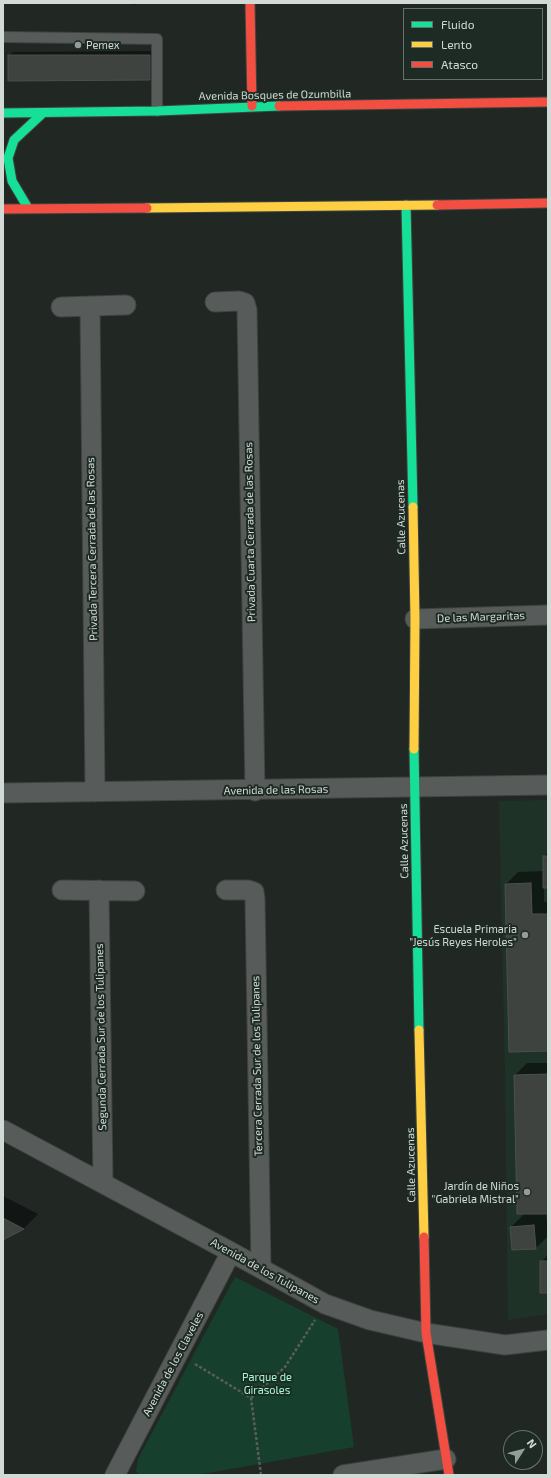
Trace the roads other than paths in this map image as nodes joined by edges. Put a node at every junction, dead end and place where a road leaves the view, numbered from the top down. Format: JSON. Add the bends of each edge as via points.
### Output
{"nodes":[{"id":1,"x":250,"y":3,"type":"edge"},
{"id":2,"x":3,"y":37,"type":"edge"},
{"id":3,"x":548,"y":102,"type":"edge"},
{"id":4,"x":252,"y":106,"type":"junction"},
{"id":5,"x":158,"y":111,"type":"junction"},
{"id":6,"x":3,"y":113,"type":"edge"},
{"id":7,"x":43,"y":113,"type":"junction"},
{"id":8,"x":548,"y":202,"type":"edge"},
{"id":9,"x":406,"y":206,"type":"junction"},
{"id":10,"x":28,"y":208,"type":"junction"},
{"id":11,"x":3,"y":209,"type":"edge"},
{"id":12,"x":215,"y":302,"type":"dead end"},
{"id":13,"x":126,"y":305,"type":"dead end"},
{"id":14,"x":90,"y":306,"type":"junction"},
{"id":15,"x":61,"y":307,"type":"dead end"},
{"id":16,"x":548,"y":615,"type":"edge"},
{"id":17,"x":415,"y":619,"type":"junction"},
{"id":18,"x":548,"y":785,"type":"edge"},
{"id":19,"x":414,"y":786,"type":"junction"},
{"id":20,"x":255,"y":790,"type":"junction"},
{"id":21,"x":95,"y":792,"type":"junction"},
{"id":22,"x":3,"y":793,"type":"edge"},
{"id":23,"x":62,"y":890,"type":"dead end"},
{"id":24,"x":99,"y":890,"type":"junction"},
{"id":25,"x":226,"y":890,"type":"dead end"},
{"id":26,"x":135,"y":891,"type":"dead end"},
{"id":27,"x":3,"y":1130,"type":"edge"},
{"id":28,"x":103,"y":1183,"type":"junction"},
{"id":29,"x":231,"y":1252,"type":"junction"},
{"id":30,"x":261,"y":1268,"type":"junction"},
{"id":31,"x":426,"y":1333,"type":"junction"},
{"id":32,"x":548,"y":1340,"type":"edge"},
{"id":33,"x":448,"y":1467,"type":"edge"},
{"id":34,"x":114,"y":1475,"type":"edge"},
{"id":35,"x":343,"y":1475,"type":"edge"}],
"edges":[{"from":1,"to":4,"type":"street"},
{"from":2,"to":5,"type":"lane","via":[[157,39]]},
{"from":3,"to":4,"type":"street","name":"Avenida Bosques de Ozumbilla"},
{"from":4,"to":5,"type":"street","name":"Avenida Bosques de Ozumbilla"},
{"from":5,"to":7,"type":"street","name":"Avenida Bosques de Ozumbilla"},
{"from":6,"to":7,"type":"street","name":"Avenida Bosques de Ozumbilla"},
{"from":7,"to":10,"type":"street","via":[[14,140],[8,158],[12,181]]},
{"from":8,"to":9,"type":"street"},
{"from":9,"to":10,"type":"street"},
{"from":9,"to":17,"type":"street","name":"Calle Azucenas"},
{"from":10,"to":11,"type":"street"},
{"from":12,"to":20,"type":"street","name":"Privada Cuarta Cerrada de las Rosas","via":[[244,303],[247,310]]},
{"from":13,"to":14,"type":"street"},
{"from":14,"to":15,"type":"street"},
{"from":14,"to":21,"type":"street","name":"Privada Tercera Cerrada de las Rosas"},
{"from":16,"to":17,"type":"street","name":"De las Margaritas"},
{"from":17,"to":19,"type":"street","name":"Calle Azucenas"},
{"from":18,"to":19,"type":"street","name":"Avenida de las Rosas"},
{"from":19,"to":20,"type":"street","name":"Avenida de las Rosas"},
{"from":19,"to":31,"type":"street","name":"Calle Azucenas"},
{"from":20,"to":21,"type":"street","name":"Avenida de las Rosas"},
{"from":21,"to":22,"type":"street","name":"Avenida de las Rosas"},
{"from":23,"to":24,"type":"street"},
{"from":24,"to":26,"type":"street"},
{"from":24,"to":28,"type":"street","name":"Segunda Cerrada Sur de los Tulipanes"},
{"from":25,"to":30,"type":"street","name":"Tercera Cerrada Sur de los Tulipanes","via":[[254,892]]},
{"from":27,"to":28,"type":"street","name":"Avenida de los Tulipanes"},
{"from":28,"to":29,"type":"street","name":"Avenida de los Tulipanes"},
{"from":29,"to":30,"type":"street","name":"Avenida de los Tulipanes"},
{"from":29,"to":34,"type":"street","name":"Avenida de los Claveles"},
{"from":30,"to":31,"type":"street","name":"Avenida de los Tulipanes","via":[[325,1304],[370,1320]]},
{"from":31,"to":32,"type":"street","name":"Avenida de los Tulipanes","via":[[505,1345]]},
{"from":31,"to":33,"type":"street","name":"Calle Azucenas"},
{"from":33,"to":35,"type":"street"}]}
